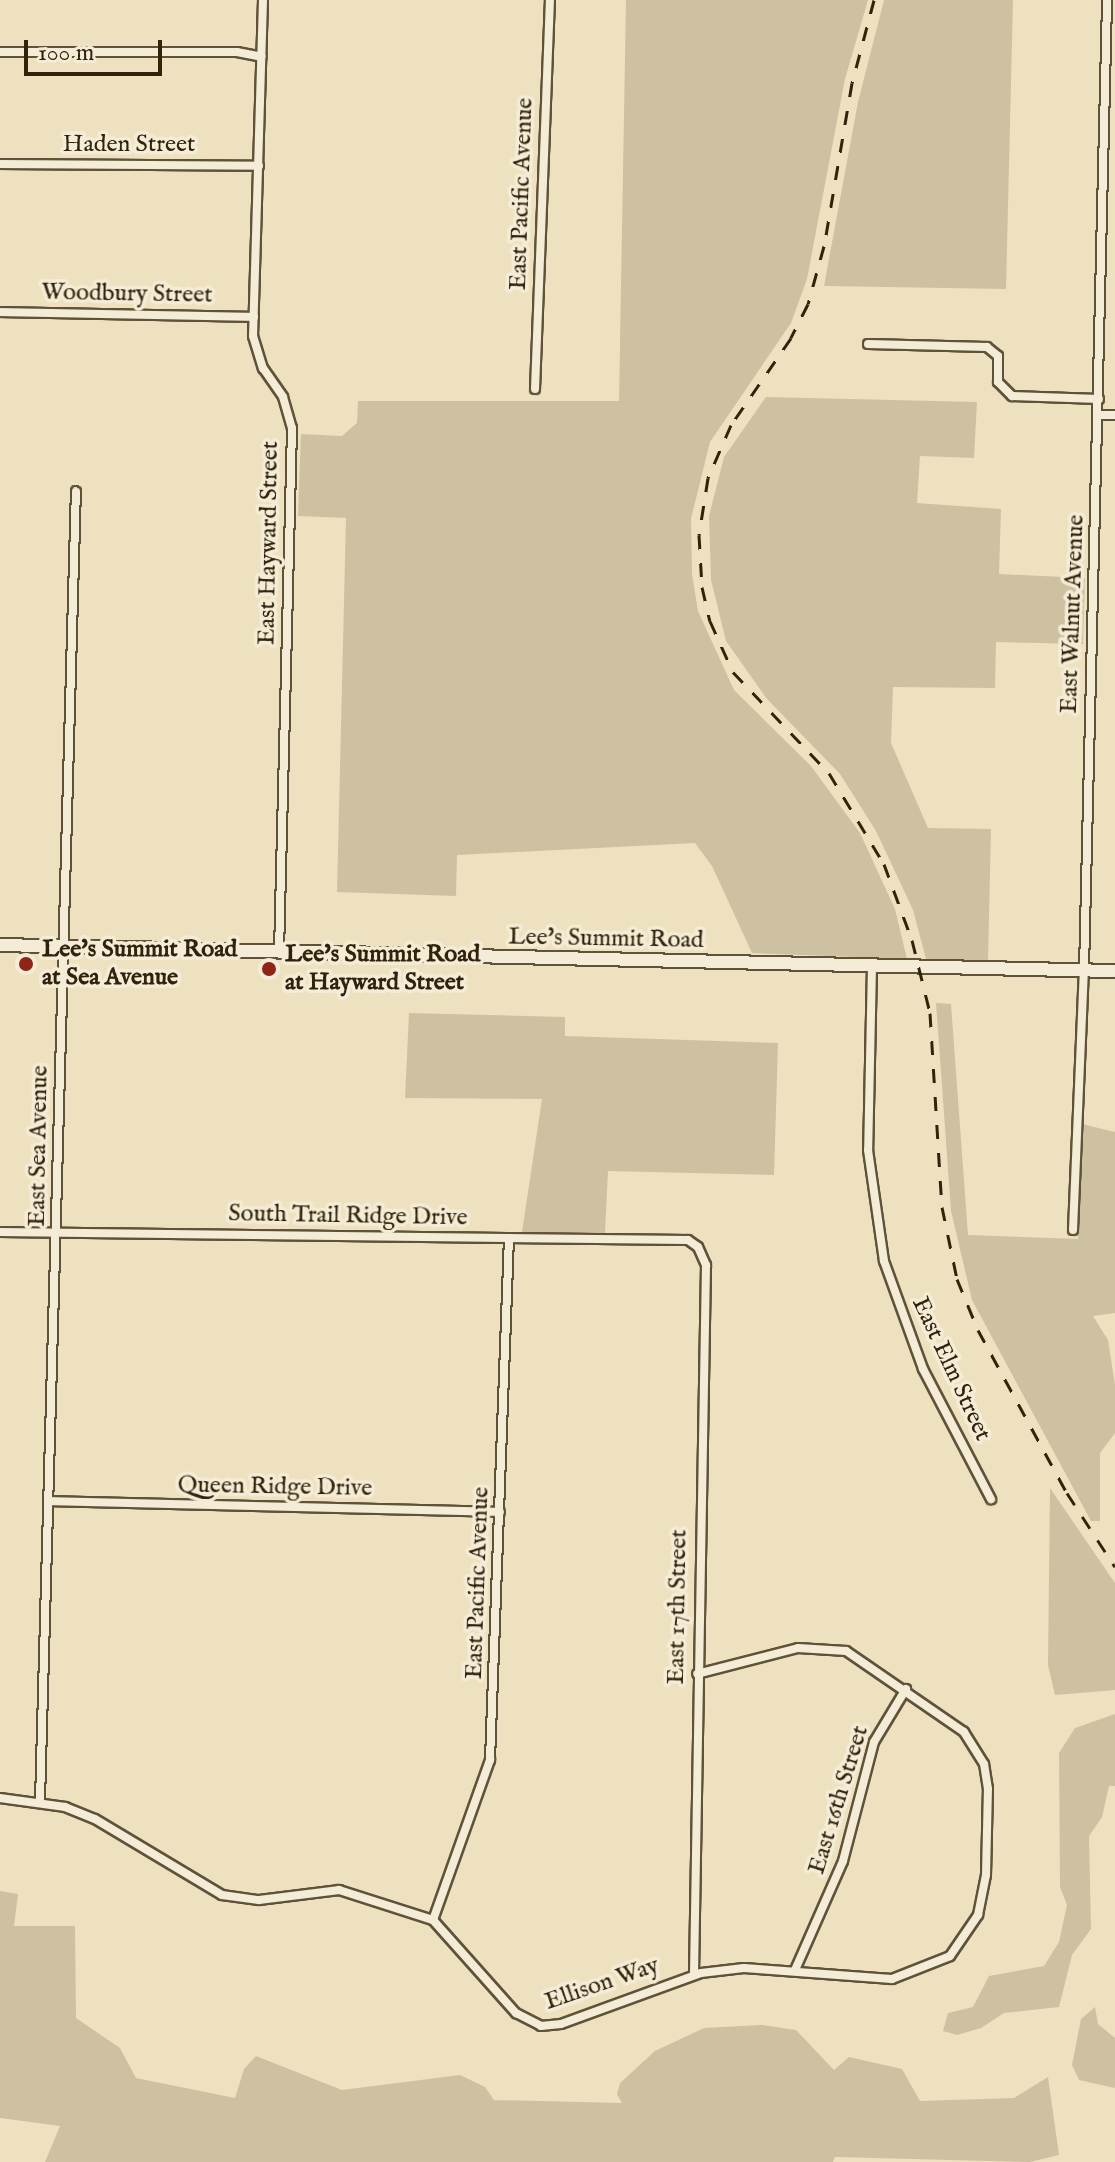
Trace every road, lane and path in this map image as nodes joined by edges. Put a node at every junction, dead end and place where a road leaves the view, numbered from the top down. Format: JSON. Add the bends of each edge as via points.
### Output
{"nodes":[{"id":1,"x":263,"y":0,"type":"edge"},
{"id":2,"x":550,"y":0,"type":"edge"},
{"id":3,"x":1107,"y":0,"type":"edge"},
{"id":4,"x":0,"y":52,"type":"edge"},
{"id":5,"x":262,"y":57,"type":"junction"},
{"id":6,"x":0,"y":164,"type":"edge"},
{"id":7,"x":259,"y":166,"type":"junction"},
{"id":8,"x":1103,"y":198,"type":"junction"},
{"id":9,"x":1115,"y":198,"type":"edge"},
{"id":10,"x":0,"y":312,"type":"edge"},
{"id":11,"x":254,"y":317,"type":"junction"},
{"id":12,"x":868,"y":344,"type":"dead end"},
{"id":13,"x":535,"y":389,"type":"dead end"},
{"id":14,"x":1099,"y":399,"type":"junction"},
{"id":15,"x":1099,"y":415,"type":"junction"},
{"id":16,"x":1115,"y":415,"type":"edge"},
{"id":17,"x":76,"y":491,"type":"dead end"},
{"id":18,"x":0,"y":945,"type":"edge"},
{"id":19,"x":64,"y":946,"type":"junction"},
{"id":20,"x":279,"y":953,"type":"junction"},
{"id":21,"x":872,"y":966,"type":"junction"},
{"id":22,"x":1084,"y":970,"type":"junction"},
{"id":23,"x":1115,"y":971,"type":"edge"},
{"id":24,"x":1073,"y":1230,"type":"dead end"},
{"id":25,"x":0,"y":1232,"type":"edge"},
{"id":26,"x":57,"y":1233,"type":"junction"},
{"id":27,"x":509,"y":1238,"type":"junction"},
{"id":28,"x":694,"y":1244,"type":"joint"},
{"id":29,"x":991,"y":1499,"type":"dead end"},
{"id":30,"x":49,"y":1501,"type":"junction"},
{"id":31,"x":500,"y":1512,"type":"junction"},
{"id":32,"x":697,"y":1674,"type":"junction"},
{"id":33,"x":906,"y":1689,"type":"junction"},
{"id":34,"x":0,"y":1798,"type":"edge"},
{"id":35,"x":40,"y":1801,"type":"junction"},
{"id":36,"x":433,"y":1920,"type":"junction"},
{"id":37,"x":795,"y":1970,"type":"junction"},
{"id":38,"x":694,"y":1975,"type":"junction"}],
"edges":[{"from":1,"to":5,"type":"street","name":"East Hayward Street"},
{"from":2,"to":13,"type":"street","name":"East Pacific Avenue"},
{"from":3,"to":8,"type":"street","name":"East Walnut Avenue"},
{"from":4,"to":5,"type":"street","via":[[237,52]]},
{"from":5,"to":7,"type":"street","name":"East Hayward Street"},
{"from":6,"to":7,"type":"street","name":"Haden Street"},
{"from":7,"to":11,"type":"street","name":"East Hayward Street"},
{"from":8,"to":9,"type":"street"},
{"from":8,"to":14,"type":"street","name":"East Walnut Avenue"},
{"from":10,"to":11,"type":"street","name":"Woodbury Street"},
{"from":11,"to":20,"type":"street","name":"East Hayward Street","via":[[255,353],[283,397],[292,428]]},
{"from":12,"to":14,"type":"street","via":[[987,347],[998,356],[998,382],[1012,396]]},
{"from":14,"to":15,"type":"street","name":"East Walnut Avenue"},
{"from":15,"to":16,"type":"street"},
{"from":15,"to":22,"type":"street","name":"East Walnut Avenue"},
{"from":17,"to":19,"type":"street","name":"East Sea Avenue"},
{"from":18,"to":19,"type":"main road","name":"Lee's Summit Road"},
{"from":19,"to":20,"type":"main road","name":"Lee's Summit Road"},
{"from":19,"to":26,"type":"street","name":"East Sea Avenue"},
{"from":20,"to":21,"type":"main road","name":"Lee's Summit Road"},
{"from":21,"to":22,"type":"main road","name":"Lee's Summit Road"},
{"from":21,"to":29,"type":"street","name":"East Elm Street","via":[[868,1150],[884,1261],[923,1369]]},
{"from":22,"to":23,"type":"main road","name":"Lee's Summit Road"},
{"from":22,"to":24,"type":"street","name":"East Walnut Avenue"},
{"from":25,"to":26,"type":"street","name":"South Trail Ridge Drive"},
{"from":26,"to":27,"type":"street","name":"South Trail Ridge Drive"},
{"from":26,"to":30,"type":"street","name":"East Sea Avenue"},
{"from":27,"to":28,"type":"street","name":"South Trail Ridge Drive"},
{"from":27,"to":31,"type":"street","name":"East Pacific Avenue"},
{"from":28,"to":32,"type":"street","name":"East 17th Street","via":[[706,1265]]},
{"from":30,"to":31,"type":"street","name":"Queen Ridge Drive"},
{"from":30,"to":35,"type":"street","name":"East Sea Avenue"},
{"from":31,"to":36,"type":"street","name":"East Pacific Avenue","via":[[490,1760]]},
{"from":32,"to":33,"type":"street","via":[[798,1648],[825,1647],[861,1656]]},
{"from":32,"to":38,"type":"street","name":"East 17th Street"},
{"from":33,"to":37,"type":"street","name":"East 16th Street","via":[[874,1742],[843,1861]]},
{"from":33,"to":37,"type":"street","name":"Ellison Way","via":[[964,1732],[980,1756],[988,1789],[984,1897],[967,1936],[950,1956],[892,1979]]},
{"from":34,"to":35,"type":"street"},
{"from":35,"to":36,"type":"street","via":[[95,1819],[214,1893],[259,1900],[339,1890]]},
{"from":36,"to":38,"type":"street","name":"Ellison Way","via":[[516,2013],[541,2026],[561,2024]]},
{"from":37,"to":38,"type":"street","name":"Ellison Way","via":[[744,1968]]}]}
